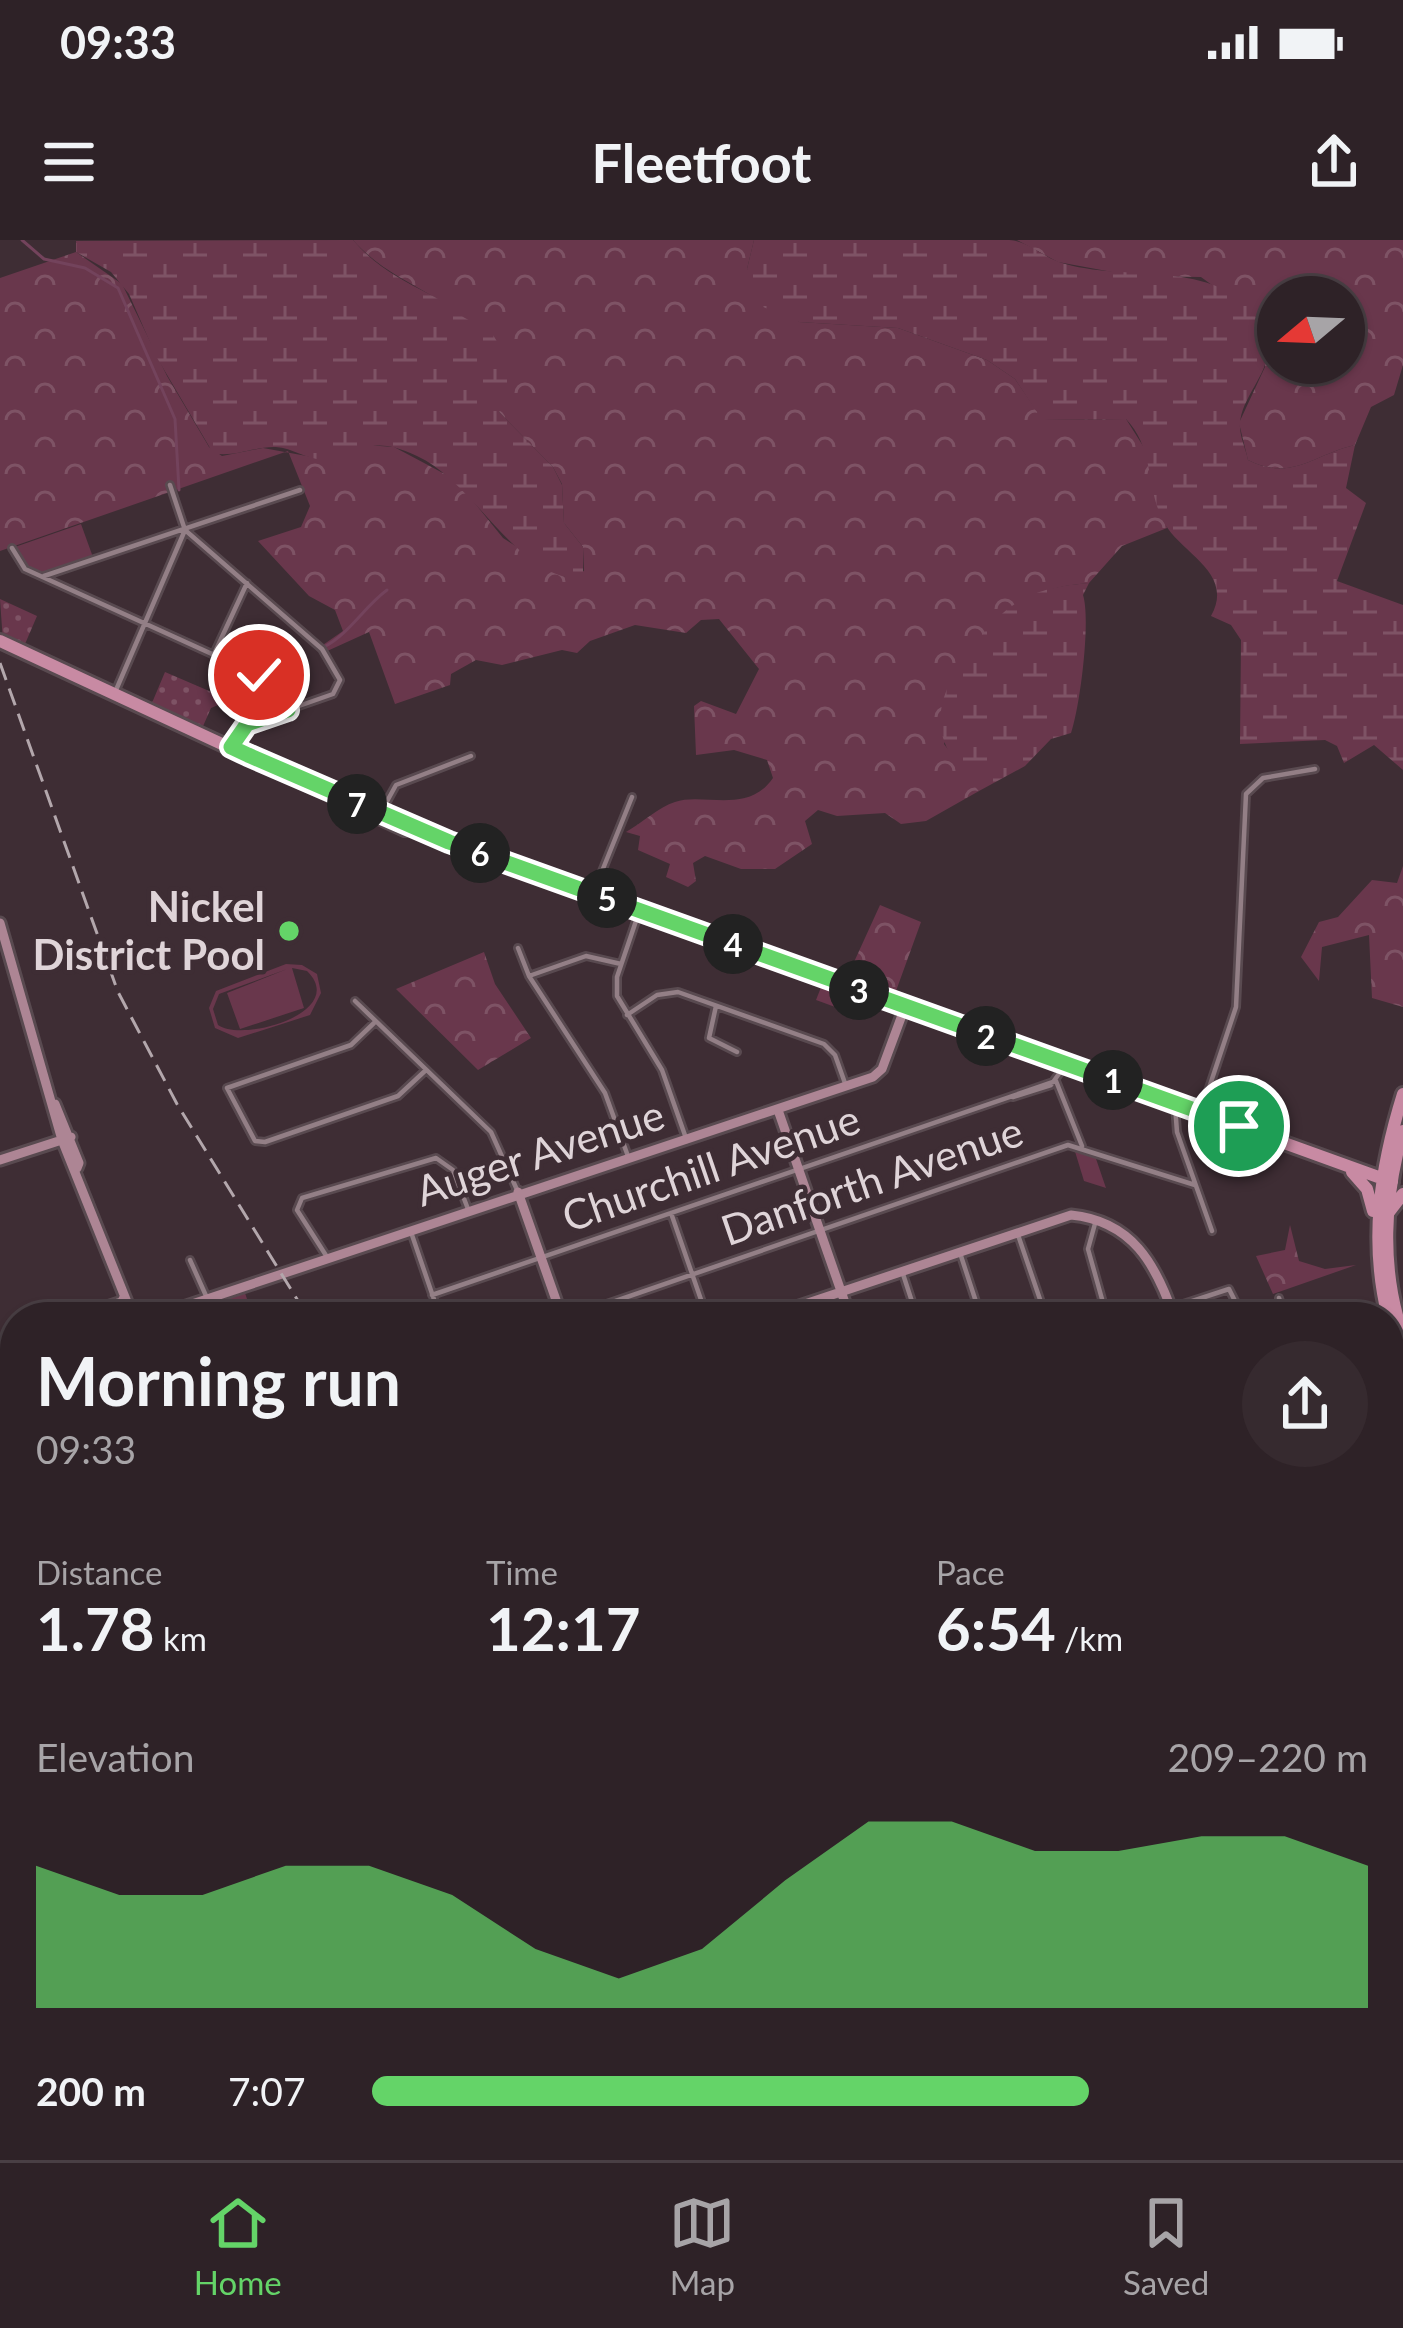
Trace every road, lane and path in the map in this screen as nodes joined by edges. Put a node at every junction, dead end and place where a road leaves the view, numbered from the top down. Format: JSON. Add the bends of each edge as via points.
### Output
{"nodes":[{"id":1,"x":170,"y":485,"type":"dead end"},
{"id":2,"x":300,"y":490,"type":"dead end"},
{"id":3,"x":185,"y":530,"type":"junction"},
{"id":4,"x":12,"y":548,"type":"dead end"},
{"id":5,"x":41,"y":577,"type":"junction"},
{"id":6,"x":247,"y":584,"type":"junction"},
{"id":7,"x":146,"y":625,"type":"junction"},
{"id":8,"x":0,"y":640,"type":"edge"},
{"id":9,"x":214,"y":655,"type":"junction"},
{"id":10,"x":114,"y":694,"type":"junction"},
{"id":11,"x":288,"y":710,"type":"junction"},
{"id":12,"x":231,"y":747,"type":"junction"},
{"id":13,"x":471,"y":755,"type":"dead end"},
{"id":14,"x":1316,"y":770,"type":"dead end"},
{"id":15,"x":632,"y":797,"type":"dead end"},
{"id":16,"x":380,"y":814,"type":"junction"},
{"id":17,"x":594,"y":894,"type":"junction"},
{"id":18,"x":640,"y":910,"type":"junction"},
{"id":19,"x":0,"y":923,"type":"edge"},
{"id":20,"x":0,"y":943,"type":"edge"},
{"id":21,"x":518,"y":948,"type":"dead end"},
{"id":22,"x":620,"y":964,"type":"junction"},
{"id":23,"x":529,"y":976,"type":"junction"},
{"id":24,"x":355,"y":1001,"type":"dead end"},
{"id":25,"x":717,"y":1005,"type":"junction"},
{"id":26,"x":905,"y":1007,"type":"junction"},
{"id":27,"x":627,"y":1015,"type":"junction"},
{"id":28,"x":374,"y":1023,"type":"junction"},
{"id":29,"x":737,"y":1052,"type":"dead end"},
{"id":30,"x":1065,"y":1063,"type":"junction"},
{"id":31,"x":426,"y":1070,"type":"junction"},
{"id":32,"x":1056,"y":1081,"type":"junction"},
{"id":33,"x":846,"y":1086,"type":"junction"},
{"id":34,"x":1403,"y":1094,"type":"edge"},
{"id":35,"x":1176,"y":1104,"type":"junction"},
{"id":36,"x":778,"y":1110,"type":"junction"},
{"id":37,"x":1202,"y":1112,"type":"junction"},
{"id":38,"x":1403,"y":1130,"type":"edge"},
{"id":39,"x":66,"y":1138,"type":"junction"},
{"id":40,"x":687,"y":1141,"type":"junction"},
{"id":41,"x":1082,"y":1146,"type":"junction"},
{"id":42,"x":1314,"y":1152,"type":"junction"},
{"id":43,"x":629,"y":1159,"type":"junction"},
{"id":44,"x":0,"y":1160,"type":"edge"},
{"id":45,"x":1341,"y":1164,"type":"junction"},
{"id":46,"x":799,"y":1170,"type":"junction"},
{"id":47,"x":1394,"y":1181,"type":"edge"},
{"id":48,"x":1195,"y":1185,"type":"junction"},
{"id":49,"x":518,"y":1192,"type":"junction"},
{"id":50,"x":467,"y":1210,"type":"junction"},
{"id":51,"x":670,"y":1214,"type":"junction"},
{"id":52,"x":1096,"y":1220,"type":"junction"},
{"id":53,"x":410,"y":1229,"type":"junction"},
{"id":54,"x":819,"y":1230,"type":"junction"},
{"id":55,"x":1016,"y":1231,"type":"junction"},
{"id":56,"x":1212,"y":1231,"type":"dead end"},
{"id":57,"x":1377,"y":1237,"type":"junction"},
{"id":58,"x":959,"y":1250,"type":"junction"},
{"id":59,"x":327,"y":1257,"type":"junction"},
{"id":60,"x":542,"y":1257,"type":"junction"},
{"id":61,"x":190,"y":1260,"type":"dead end"},
{"id":62,"x":902,"y":1270,"type":"junction"},
{"id":63,"x":692,"y":1274,"type":"junction"},
{"id":64,"x":841,"y":1291,"type":"junction"},
{"id":65,"x":432,"y":1295,"type":"junction"},
{"id":66,"x":207,"y":1298,"type":"junction"},
{"id":67,"x":1279,"y":1298,"type":"dead end"},
{"id":68,"x":123,"y":1299,"type":"junction"},
{"id":69,"x":114,"y":1302,"type":"edge"},
{"id":70,"x":124,"y":1302,"type":"edge"},
{"id":71,"x":196,"y":1302,"type":"edge"},
{"id":72,"x":435,"y":1302,"type":"edge"},
{"id":73,"x":560,"y":1302,"type":"edge"},
{"id":74,"x":610,"y":1302,"type":"edge"},
{"id":75,"x":702,"y":1302,"type":"edge"},
{"id":76,"x":813,"y":1302,"type":"edge"},
{"id":77,"x":845,"y":1302,"type":"edge"},
{"id":78,"x":912,"y":1302,"type":"edge"},
{"id":79,"x":977,"y":1302,"type":"edge"},
{"id":80,"x":1041,"y":1302,"type":"edge"},
{"id":81,"x":1103,"y":1302,"type":"edge"},
{"id":82,"x":1169,"y":1302,"type":"edge"},
{"id":83,"x":1196,"y":1302,"type":"edge"},
{"id":84,"x":1236,"y":1302,"type":"edge"},
{"id":85,"x":1280,"y":1302,"type":"edge"},
{"id":86,"x":1387,"y":1302,"type":"edge"},
{"id":87,"x":1393,"y":1302,"type":"edge"}],
"edges":[{"from":1,"to":3,"type":"street"},
{"from":2,"to":3,"type":"street"},
{"from":3,"to":5,"type":"street"},
{"from":3,"to":6,"type":"street"},
{"from":3,"to":7,"type":"street"},
{"from":4,"to":5,"type":"street","via":[[19,564]]},
{"from":5,"to":7,"type":"street"},
{"from":6,"to":9,"type":"street"},
{"from":6,"to":11,"type":"street","via":[[322,649],[340,680],[337,692]]},
{"from":7,"to":9,"type":"street"},
{"from":7,"to":10,"type":"street"},
{"from":8,"to":10,"type":"main road"},
{"from":9,"to":11,"type":"street","via":[[272,682]]},
{"from":10,"to":12,"type":"main road"},
{"from":11,"to":12,"type":"street","via":[[247,724]]},
{"from":12,"to":16,"type":"main road"},
{"from":13,"to":16,"type":"street","via":[[394,787]]},
{"from":14,"to":37,"type":"street","via":[[1263,778],[1244,800],[1235,1007]]},
{"from":15,"to":17,"type":"street"},
{"from":16,"to":17,"type":"main road"},
{"from":17,"to":18,"type":"main road"},
{"from":18,"to":22,"type":"street"},
{"from":18,"to":26,"type":"main road"},
{"from":19,"to":20,"type":"street"},
{"from":20,"to":39,"type":"street"},
{"from":21,"to":23,"type":"street"},
{"from":22,"to":23,"type":"street","via":[[586,956]]},
{"from":22,"to":27,"type":"street","via":[[616,987]]},
{"from":23,"to":43,"type":"street","via":[[605,1094]]},
{"from":24,"to":28,"type":"street"},
{"from":25,"to":27,"type":"street","via":[[670,992]]},
{"from":25,"to":29,"type":"street","via":[[709,1038]]},
{"from":25,"to":33,"type":"street","via":[[827,1046]]},
{"from":26,"to":30,"type":"main road"},
{"from":26,"to":33,"type":"street","name":"Auger Avenue","via":[[879,1072]]},
{"from":27,"to":40,"type":"street","via":[[662,1070]]},
{"from":28,"to":31,"type":"street"},
{"from":28,"to":31,"type":"street","via":[[355,1043],[227,1088],[255,1141],[394,1098]]},
{"from":30,"to":32,"type":"street"},
{"from":30,"to":35,"type":"main road"},
{"from":31,"to":49,"type":"street","via":[[497,1139]]},
{"from":32,"to":41,"type":"street"},
{"from":32,"to":46,"type":"street","name":"Churchill Avenue"},
{"from":33,"to":36,"type":"street","name":"Auger Avenue"},
{"from":34,"to":47,"type":"main road"},
{"from":35,"to":37,"type":"main road"},
{"from":35,"to":48,"type":"street","via":[[1174,1122]]},
{"from":36,"to":40,"type":"street","name":"Auger Avenue"},
{"from":36,"to":46,"type":"street"},
{"from":37,"to":42,"type":"main road"},
{"from":38,"to":47,"type":"main road"},
{"from":39,"to":44,"type":"street"},
{"from":39,"to":68,"type":"street"},
{"from":40,"to":43,"type":"street","name":"Auger Avenue"},
{"from":41,"to":48,"type":"street","name":"Danforth Avenue"},
{"from":41,"to":54,"type":"street","name":"Danforth Avenue"},
{"from":42,"to":45,"type":"main road"},
{"from":42,"to":47,"type":"main road"},
{"from":43,"to":49,"type":"street","name":"Auger Avenue"},
{"from":45,"to":47,"type":"main road"},
{"from":45,"to":57,"type":"main road","via":[[1367,1189]]},
{"from":46,"to":51,"type":"street","name":"Churchill Avenue"},
{"from":46,"to":54,"type":"street"},
{"from":47,"to":57,"type":"main road"},
{"from":47,"to":87,"type":"main road"},
{"from":48,"to":56,"type":"street"},
{"from":49,"to":50,"type":"street","name":"Auger Avenue"},
{"from":49,"to":60,"type":"street"},
{"from":50,"to":53,"type":"street","name":"Auger Avenue"},
{"from":50,"to":59,"type":"street","via":[[453,1170],[436,1158],[304,1197],[297,1210]]},
{"from":51,"to":60,"type":"street","name":"Churchill Avenue"},
{"from":51,"to":63,"type":"street"},
{"from":52,"to":55,"type":"street","via":[[1064,1215]]},
{"from":52,"to":81,"type":"street","via":[[1088,1249]]},
{"from":52,"to":82,"type":"street","via":[[1141,1248]]},
{"from":53,"to":59,"type":"street","name":"Auger Avenue"},
{"from":53,"to":65,"type":"street"},
{"from":54,"to":63,"type":"street","name":"Danforth Avenue"},
{"from":54,"to":64,"type":"street"},
{"from":55,"to":58,"type":"street"},
{"from":55,"to":80,"type":"street"},
{"from":57,"to":86,"type":"main road"},
{"from":58,"to":62,"type":"street"},
{"from":58,"to":79,"type":"street"},
{"from":59,"to":66,"type":"street","name":"Auger Avenue"},
{"from":60,"to":65,"type":"street","name":"Churchill Avenue"},
{"from":60,"to":73,"type":"street"},
{"from":61,"to":66,"type":"street"},
{"from":62,"to":64,"type":"street"},
{"from":62,"to":78,"type":"street"},
{"from":63,"to":74,"type":"street","name":"Danforth Avenue"},
{"from":63,"to":75,"type":"street"},
{"from":64,"to":76,"type":"street"},
{"from":64,"to":77,"type":"street"},
{"from":65,"to":72,"type":"street"},
{"from":66,"to":71,"type":"street","name":"Auger Avenue"},
{"from":67,"to":85,"type":"street"},
{"from":68,"to":69,"type":"street"},
{"from":68,"to":70,"type":"street"},
{"from":83,"to":84,"type":"street","via":[[1229,1288]]}]}
